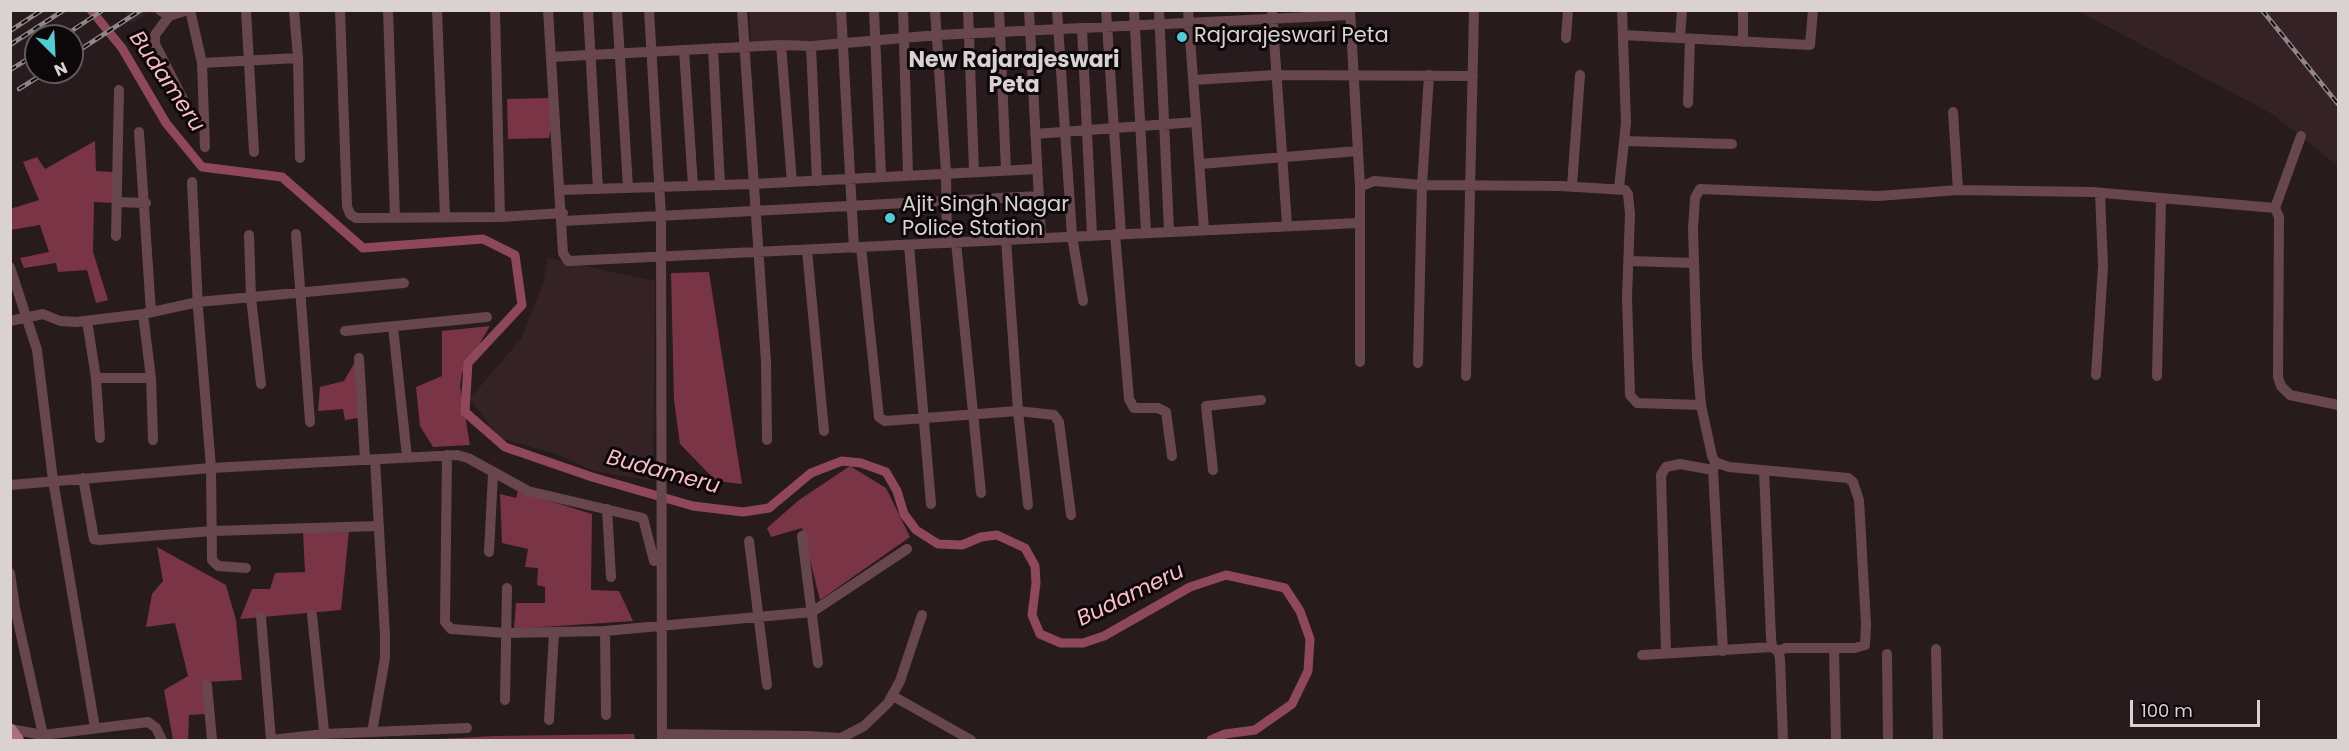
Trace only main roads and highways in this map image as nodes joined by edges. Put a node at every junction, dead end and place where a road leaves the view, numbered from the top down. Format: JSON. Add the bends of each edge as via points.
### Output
{"nodes":[{"id":1,"x":10,"y":721,"type":"edge"},
{"id":2,"x":11,"y":730,"type":"edge"},
{"id":3,"x":18,"y":741,"type":"edge"}],
"edges":[{"from":1,"to":2,"type":"main road"},
{"from":2,"to":3,"type":"main road"}]}
